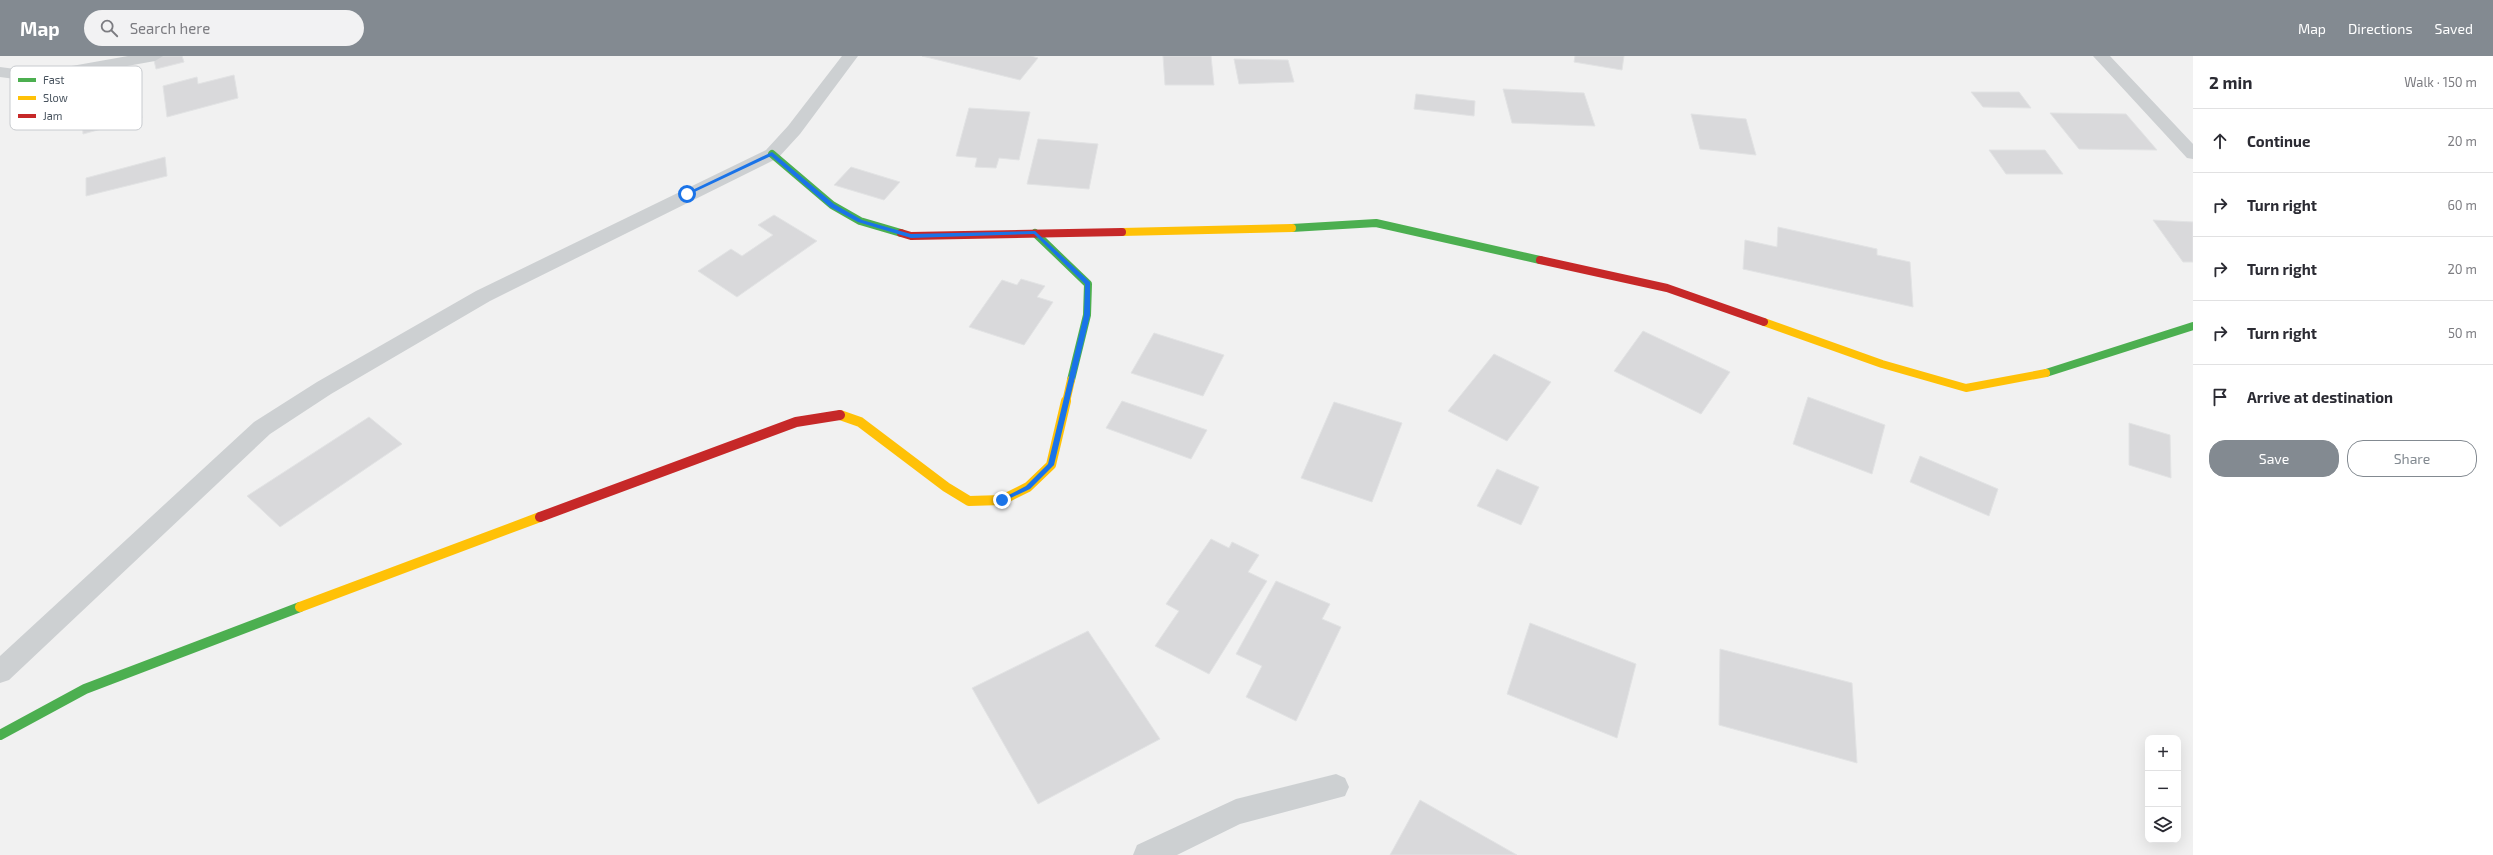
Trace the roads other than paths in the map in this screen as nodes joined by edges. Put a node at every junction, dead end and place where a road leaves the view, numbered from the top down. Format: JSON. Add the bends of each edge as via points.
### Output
{"nodes":[{"id":1,"x":155,"y":56,"type":"edge"},
{"id":2,"x":850,"y":56,"type":"edge"},
{"id":3,"x":2101,"y":56,"type":"edge"},
{"id":4,"x":99,"y":66,"type":"edge"},
{"id":5,"x":0,"y":72,"type":"edge"},
{"id":6,"x":10,"y":73,"type":"edge"},
{"id":7,"x":772,"y":154,"type":"junction"},
{"id":8,"x":2193,"y":154,"type":"edge"},
{"id":9,"x":1035,"y":233,"type":"junction"},
{"id":10,"x":2193,"y":326,"type":"edge"},
{"id":11,"x":0,"y":672,"type":"edge"},
{"id":12,"x":0,"y":735,"type":"edge"},
{"id":13,"x":1336,"y":787,"type":"dead end"},
{"id":14,"x":1147,"y":855,"type":"edge"}],
"edges":[{"from":1,"to":4,"type":"street"},
{"from":2,"to":7,"type":"street","via":[[794,130]]},
{"from":3,"to":8,"type":"street"},
{"from":5,"to":6,"type":"street"},
{"from":7,"to":9,"type":"street","via":[[832,205],[860,221],[911,236]]},
{"from":7,"to":11,"type":"street","via":[[483,296],[324,388],[268,424]]},
{"from":9,"to":10,"type":"street","via":[[1269,229],[1376,223],[1667,288],[1882,364],[1966,388],[2053,372]]},
{"from":9,"to":12,"type":"street","via":[[1088,284],[1088,299],[1087,315],[1051,465],[1028,488],[1002,500],[969,501],[946,487],[860,422],[842,415],[796,422],[425,559],[85,689]]},
{"from":13,"to":14,"type":"street","via":[[1236,812]]}]}
